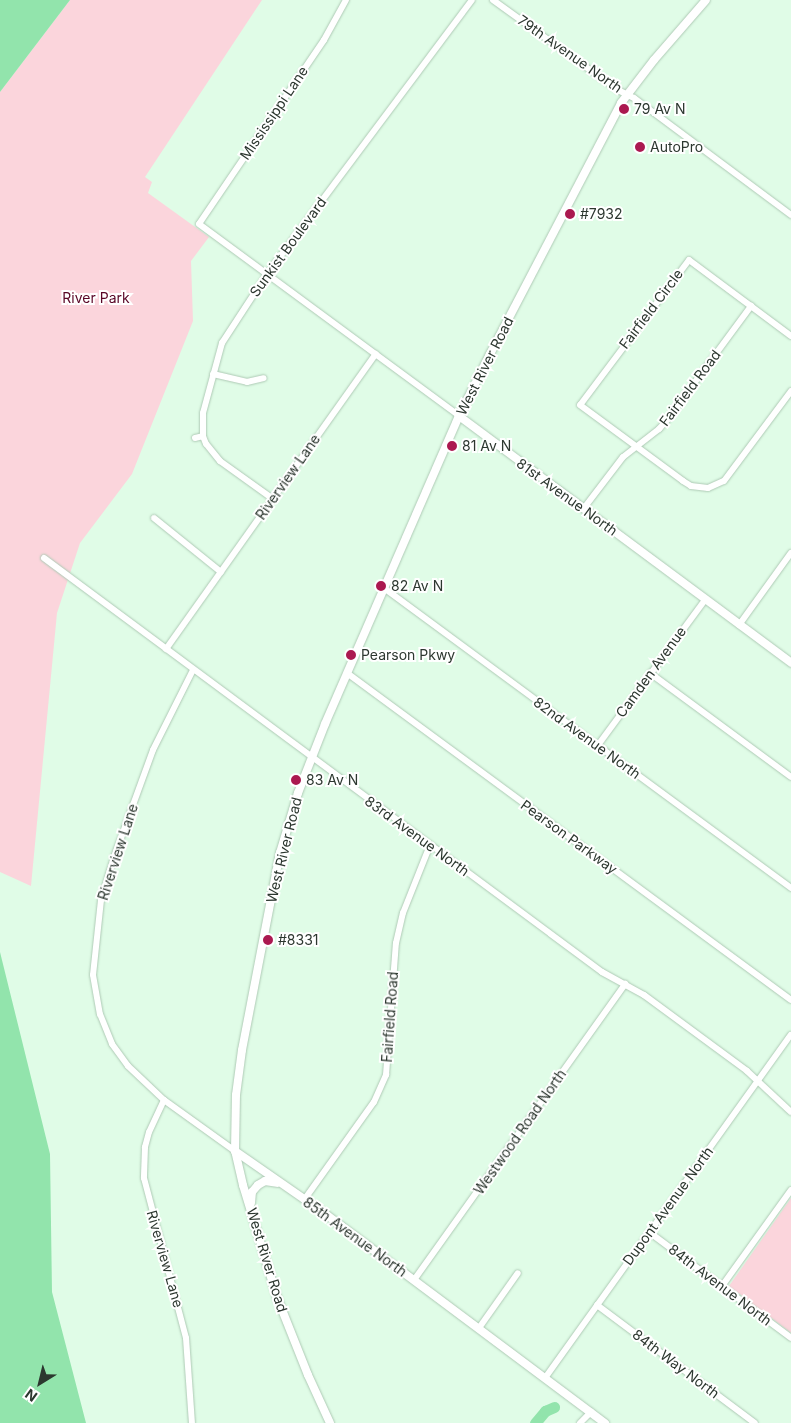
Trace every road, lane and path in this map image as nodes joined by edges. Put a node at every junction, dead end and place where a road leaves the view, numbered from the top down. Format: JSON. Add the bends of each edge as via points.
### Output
{"nodes":[{"id":1,"x":346,"y":0,"type":"edge"},
{"id":2,"x":472,"y":0,"type":"edge"},
{"id":3,"x":493,"y":0,"type":"edge"},
{"id":4,"x":706,"y":0,"type":"edge"},
{"id":5,"x":626,"y":94,"type":"junction"},
{"id":6,"x":791,"y":215,"type":"edge"},
{"id":7,"x":199,"y":224,"type":"joint"},
{"id":8,"x":267,"y":274,"type":"junction"},
{"id":9,"x":751,"y":306,"type":"junction"},
{"id":10,"x":791,"y":336,"type":"edge"},
{"id":11,"x":376,"y":354,"type":"junction"},
{"id":12,"x":212,"y":374,"type":"junction"},
{"id":13,"x":264,"y":378,"type":"dead end"},
{"id":14,"x":791,"y":391,"type":"edge"},
{"id":15,"x":459,"y":416,"type":"junction"},
{"id":16,"x":203,"y":436,"type":"junction"},
{"id":17,"x":195,"y":438,"type":"dead end"},
{"id":18,"x":636,"y":447,"type":"junction"},
{"id":19,"x":273,"y":499,"type":"junction"},
{"id":20,"x":584,"y":508,"type":"junction"},
{"id":21,"x":154,"y":518,"type":"dead end"},
{"id":22,"x":791,"y":553,"type":"edge"},
{"id":23,"x":44,"y":558,"type":"dead end"},
{"id":24,"x":221,"y":572,"type":"junction"},
{"id":25,"x":384,"y":588,"type":"junction"},
{"id":26,"x":705,"y":600,"type":"junction"},
{"id":27,"x":739,"y":625,"type":"junction"},
{"id":28,"x":166,"y":649,"type":"junction"},
{"id":29,"x":791,"y":663,"type":"edge"},
{"id":30,"x":193,"y":670,"type":"junction"},
{"id":31,"x":347,"y":673,"type":"junction"},
{"id":32,"x":650,"y":673,"type":"junction"},
{"id":33,"x":598,"y":745,"type":"junction"},
{"id":34,"x":312,"y":757,"type":"junction"},
{"id":35,"x":791,"y":777,"type":"edge"},
{"id":36,"x":430,"y":845,"type":"junction"},
{"id":37,"x":791,"y":888,"type":"edge"},
{"id":38,"x":625,"y":984,"type":"junction"},
{"id":39,"x":791,"y":1000,"type":"edge"},
{"id":40,"x":791,"y":1035,"type":"edge"},
{"id":41,"x":112,"y":1044,"type":"joint"},
{"id":42,"x":758,"y":1080,"type":"junction"},
{"id":43,"x":164,"y":1100,"type":"junction"},
{"id":44,"x":791,"y":1112,"type":"edge"},
{"id":45,"x":235,"y":1151,"type":"junction"},
{"id":46,"x":281,"y":1184,"type":"junction"},
{"id":47,"x":791,"y":1190,"type":"edge"},
{"id":48,"x":304,"y":1200,"type":"junction"},
{"id":49,"x":250,"y":1206,"type":"junction"},
{"id":50,"x":649,"y":1232,"type":"junction"},
{"id":51,"x":518,"y":1274,"type":"dead end"},
{"id":52,"x":414,"y":1280,"type":"junction"},
{"id":53,"x":722,"y":1286,"type":"junction"},
{"id":54,"x":597,"y":1305,"type":"junction"},
{"id":55,"x":479,"y":1328,"type":"junction"},
{"id":56,"x":791,"y":1338,"type":"edge"},
{"id":57,"x":545,"y":1378,"type":"junction"},
{"id":58,"x":591,"y":1412,"type":"junction"},
{"id":59,"x":192,"y":1423,"type":"edge"},
{"id":60,"x":330,"y":1423,"type":"edge"},
{"id":61,"x":580,"y":1423,"type":"edge"},
{"id":62,"x":605,"y":1423,"type":"edge"},
{"id":63,"x":755,"y":1423,"type":"edge"}],
"edges":[{"from":1,"to":7,"type":"street","name":"Mississippi Lane","via":[[324,40]]},
{"from":2,"to":8,"type":"street","name":"Sunkist Boulevard"},
{"from":3,"to":5,"type":"street","name":"79th Avenue North"},
{"from":4,"to":5,"type":"street","name":"West River Road"},
{"from":5,"to":6,"type":"street","name":"79th Avenue North"},
{"from":5,"to":15,"type":"street","name":"West River Road"},
{"from":7,"to":8,"type":"street","name":"81st Avenue North"},
{"from":8,"to":11,"type":"street","name":"81st Avenue North"},
{"from":8,"to":12,"type":"street","name":"Sunkist Boulevard","via":[[227,332]]},
{"from":9,"to":10,"type":"street","name":"Fairfield Circle"},
{"from":9,"to":18,"type":"street","name":"Fairfield Road","via":[[667,420]]},
{"from":9,"to":18,"type":"street","name":"Fairfield Circle","via":[[689,260],[680,270],[580,405]]},
{"from":11,"to":15,"type":"street","name":"81st Avenue North"},
{"from":11,"to":19,"type":"street","name":"Riverview Lane"},
{"from":12,"to":13,"type":"street","via":[[247,382]]},
{"from":12,"to":16,"type":"street","name":"Sunkist Boulevard","via":[[201,424]]},
{"from":14,"to":18,"type":"street","via":[[730,474],[716,486],[690,486]]},
{"from":15,"to":20,"type":"street","name":"81st Avenue North"},
{"from":15,"to":25,"type":"street","name":"West River Road"},
{"from":16,"to":17,"type":"street"},
{"from":16,"to":19,"type":"street","via":[[220,461]]},
{"from":18,"to":20,"type":"street","name":"Fairfield Road","via":[[623,457]]},
{"from":19,"to":24,"type":"street","name":"Riverview Lane"},
{"from":20,"to":26,"type":"street","name":"81st Avenue North"},
{"from":21,"to":24,"type":"street"},
{"from":22,"to":27,"type":"street"},
{"from":23,"to":28,"type":"street","name":"83rd Avenue North"},
{"from":24,"to":28,"type":"street","name":"Riverview Lane"},
{"from":25,"to":31,"type":"street","name":"West River Road"},
{"from":25,"to":33,"type":"street","name":"82nd Avenue North"},
{"from":26,"to":27,"type":"street","name":"81st Avenue North"},
{"from":26,"to":32,"type":"street","name":"Camden Avenue"},
{"from":27,"to":29,"type":"street","name":"81st Avenue North"},
{"from":28,"to":30,"type":"street","name":"83rd Avenue North"},
{"from":30,"to":34,"type":"street","name":"83rd Avenue North"},
{"from":30,"to":41,"type":"street","name":"Riverview Lane","via":[[153,750],[101,900],[93,975],[100,1014]]},
{"from":31,"to":34,"type":"street","name":"West River Road"},
{"from":31,"to":39,"type":"street","name":"Pearson Parkway"},
{"from":32,"to":33,"type":"street","name":"Camden Avenue"},
{"from":32,"to":35,"type":"street"},
{"from":33,"to":37,"type":"street","name":"82nd Avenue North"},
{"from":34,"to":36,"type":"street","name":"83rd Avenue North"},
{"from":34,"to":45,"type":"street","name":"West River Road","via":[[289,820],[269,907],[238,1073]]},
{"from":36,"to":38,"type":"street","name":"83rd Avenue North","via":[[602,972]]},
{"from":36,"to":48,"type":"street","name":"Fairfield Road","via":[[396,943],[386,1075],[374,1102]]},
{"from":38,"to":42,"type":"street","name":"83rd Avenue North"},
{"from":38,"to":52,"type":"street","name":"Westwood Road North"},
{"from":40,"to":42,"type":"street","name":"Dupont Avenue North"},
{"from":41,"to":43,"type":"street","name":"85th Avenue North","via":[[142,1081]]},
{"from":42,"to":44,"type":"street","name":"83rd Avenue North"},
{"from":42,"to":50,"type":"street","name":"Dupont Avenue North"},
{"from":43,"to":45,"type":"street","name":"85th Avenue North"},
{"from":43,"to":59,"type":"street","name":"Riverview Lane","via":[[145,1147],[144,1178],[186,1338]]},
{"from":45,"to":46,"type":"street","name":"85th Avenue North"},
{"from":45,"to":49,"type":"street","name":"West River Road"},
{"from":46,"to":48,"type":"street","name":"85th Avenue North"},
{"from":46,"to":49,"type":"street","via":[[269,1181],[258,1185],[252,1192]]},
{"from":47,"to":53,"type":"street"},
{"from":48,"to":52,"type":"street","name":"85th Avenue North"},
{"from":49,"to":60,"type":"street","name":"West River Road","via":[[277,1297]]},
{"from":50,"to":53,"type":"street","name":"84th Avenue North"},
{"from":50,"to":54,"type":"street","name":"Dupont Avenue North"},
{"from":51,"to":55,"type":"street"},
{"from":52,"to":55,"type":"street","name":"85th Avenue North"},
{"from":53,"to":56,"type":"street","name":"84th Avenue North"},
{"from":54,"to":57,"type":"street","name":"Dupont Avenue North"},
{"from":54,"to":63,"type":"street","name":"84th Way North"},
{"from":55,"to":57,"type":"street","name":"85th Avenue North"},
{"from":57,"to":58,"type":"street","name":"85th Avenue North"},
{"from":58,"to":61,"type":"street"},
{"from":58,"to":62,"type":"street","name":"85th Avenue North"}]}
